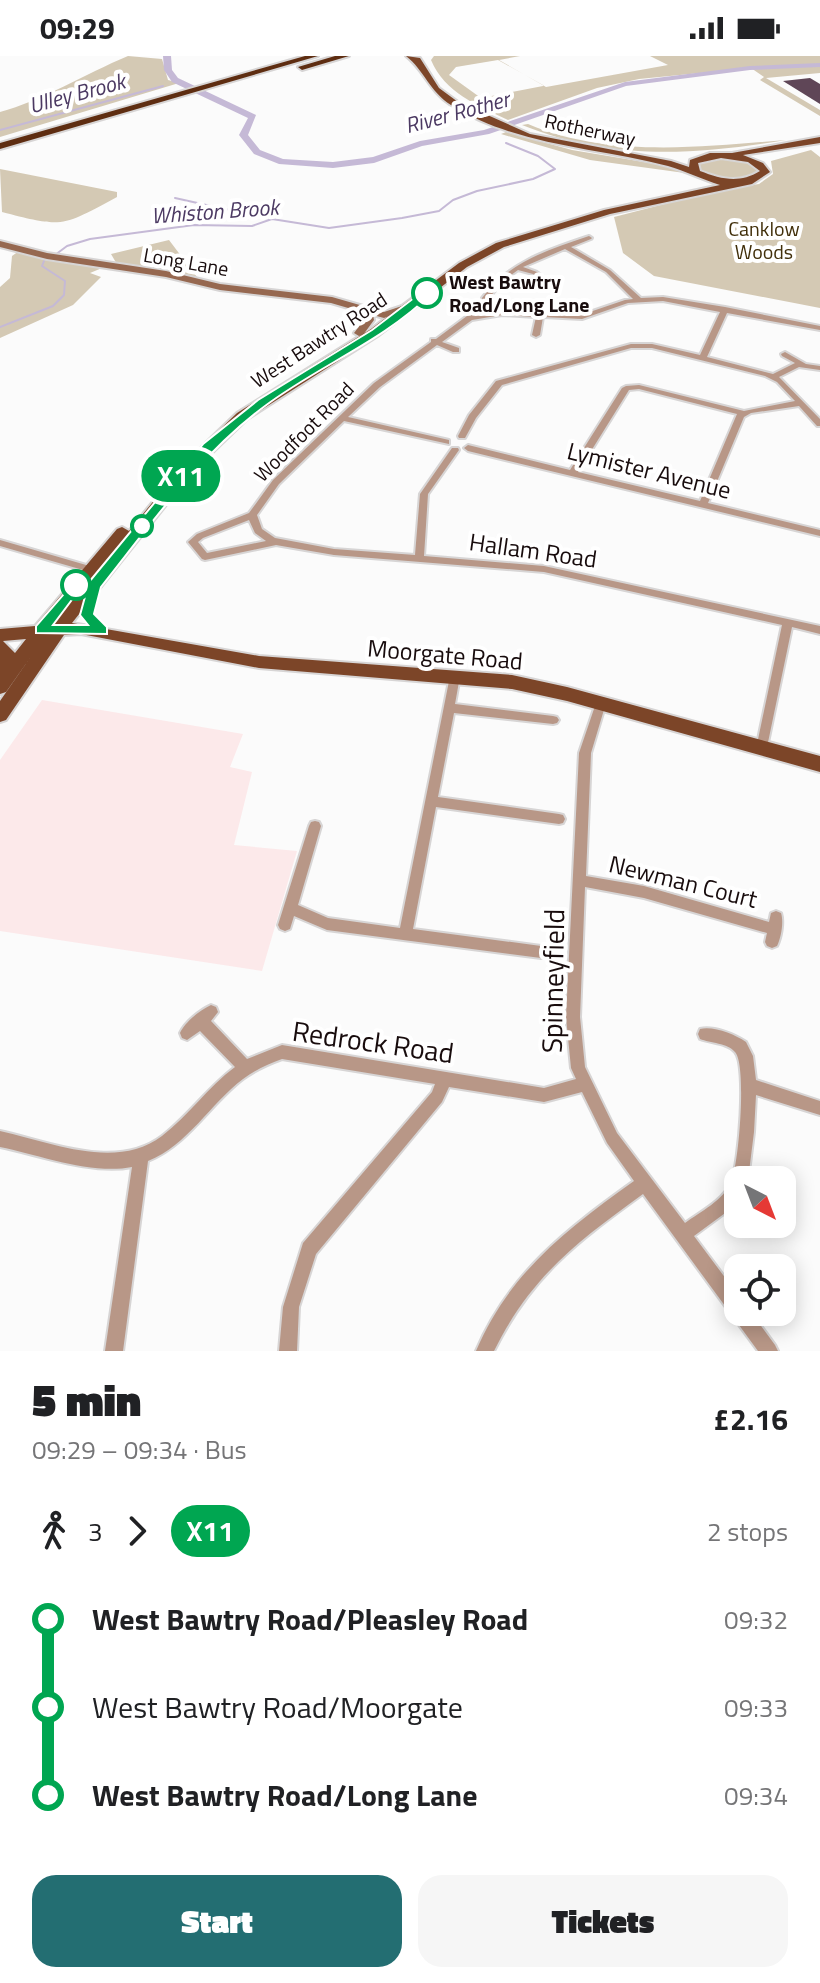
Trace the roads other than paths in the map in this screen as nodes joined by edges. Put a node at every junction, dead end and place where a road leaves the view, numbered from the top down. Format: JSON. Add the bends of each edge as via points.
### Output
{"nodes":[{"id":1,"x":276,"y":56,"type":"edge"},
{"id":2,"x":299,"y":56,"type":"edge"},
{"id":3,"x":314,"y":56,"type":"edge"},
{"id":4,"x":345,"y":56,"type":"edge"},
{"id":5,"x":410,"y":56,"type":"edge"},
{"id":6,"x":427,"y":57,"type":"edge"},
{"id":7,"x":195,"y":89,"type":"junction"},
{"id":8,"x":499,"y":124,"type":"junction"},
{"id":9,"x":515,"y":129,"type":"junction"},
{"id":10,"x":0,"y":143,"type":"edge"},
{"id":11,"x":820,"y":143,"type":"edge"},
{"id":12,"x":713,"y":156,"type":"junction"},
{"id":13,"x":761,"y":166,"type":"junction"},
{"id":14,"x":697,"y":174,"type":"junction"},
{"id":15,"x":740,"y":183,"type":"junction"},
{"id":16,"x":658,"y":194,"type":"junction"},
{"id":17,"x":677,"y":195,"type":"junction"},
{"id":18,"x":589,"y":238,"type":"dead end"},
{"id":19,"x":0,"y":244,"type":"edge"},
{"id":20,"x":566,"y":247,"type":"junction"},
{"id":21,"x":516,"y":267,"type":"junction"},
{"id":22,"x":553,"y":286,"type":"dead end"},
{"id":23,"x":638,"y":299,"type":"junction"},
{"id":24,"x":409,"y":302,"type":"junction"},
{"id":25,"x":367,"y":309,"type":"junction"},
{"id":26,"x":725,"y":309,"type":"junction"},
{"id":27,"x":492,"y":313,"type":"junction"},
{"id":28,"x":384,"y":315,"type":"junction"},
{"id":29,"x":540,"y":316,"type":"junction"},
{"id":30,"x":820,"y":328,"type":"edge"},
{"id":31,"x":359,"y":333,"type":"junction"},
{"id":32,"x":536,"y":335,"type":"dead end"},
{"id":33,"x":434,"y":341,"type":"junction"},
{"id":34,"x":456,"y":350,"type":"dead end"},
{"id":35,"x":785,"y":354,"type":"dead end"},
{"id":36,"x":703,"y":358,"type":"junction"},
{"id":37,"x":802,"y":364,"type":"junction"},
{"id":38,"x":820,"y":368,"type":"edge"},
{"id":39,"x":774,"y":376,"type":"junction"},
{"id":40,"x":801,"y":403,"type":"junction"},
{"id":41,"x":743,"y":413,"type":"junction"},
{"id":42,"x":342,"y":418,"type":"junction"},
{"id":43,"x":820,"y":424,"type":"edge"},
{"id":44,"x":462,"y":436,"type":"junction"},
{"id":45,"x":446,"y":442,"type":"junction"},
{"id":46,"x":468,"y":448,"type":"junction"},
{"id":47,"x":455,"y":450,"type":"junction"},
{"id":48,"x":573,"y":473,"type":"junction"},
{"id":49,"x":703,"y":505,"type":"junction"},
{"id":50,"x":252,"y":515,"type":"junction"},
{"id":51,"x":820,"y":533,"type":"edge"},
{"id":52,"x":275,"y":542,"type":"junction"},
{"id":53,"x":0,"y":543,"type":"edge"},
{"id":54,"x":419,"y":559,"type":"junction"},
{"id":55,"x":92,"y":577,"type":"junction"},
{"id":56,"x":788,"y":623,"type":"junction"},
{"id":57,"x":50,"y":629,"type":"junction"},
{"id":58,"x":101,"y":630,"type":"junction"},
{"id":59,"x":820,"y":630,"type":"edge"},
{"id":60,"x":0,"y":635,"type":"edge"},
{"id":61,"x":0,"y":646,"type":"edge"},
{"id":62,"x":455,"y":676,"type":"junction"},
{"id":63,"x":5,"y":680,"type":"edge"},
{"id":64,"x":601,"y":703,"type":"junction"},
{"id":65,"x":450,"y":708,"type":"junction"},
{"id":66,"x":0,"y":715,"type":"edge"},
{"id":67,"x":553,"y":720,"type":"dead end"},
{"id":68,"x":762,"y":749,"type":"junction"},
{"id":69,"x":820,"y":764,"type":"edge"},
{"id":70,"x":431,"y":801,"type":"junction"},
{"id":71,"x":559,"y":819,"type":"dead end"},
{"id":72,"x":315,"y":826,"type":"dead end"},
{"id":73,"x":580,"y":880,"type":"junction"},
{"id":74,"x":290,"y":908,"type":"junction"},
{"id":75,"x":285,"y":925,"type":"dead end"},
{"id":76,"x":774,"y":929,"type":"dead end"},
{"id":77,"x":406,"y":931,"type":"junction"},
{"id":78,"x":541,"y":952,"type":"dead end"},
{"id":79,"x":187,"y":1033,"type":"dead end"},
{"id":80,"x":705,"y":1034,"type":"dead end"},
{"id":81,"x":244,"y":1066,"type":"junction"},
{"id":82,"x":445,"y":1078,"type":"junction"},
{"id":83,"x":584,"y":1084,"type":"junction"},
{"id":84,"x":748,"y":1085,"type":"junction"},
{"id":85,"x":820,"y":1108,"type":"edge"},
{"id":86,"x":0,"y":1139,"type":"edge"},
{"id":87,"x":141,"y":1157,"type":"junction"},
{"id":88,"x":743,"y":1166,"type":"edge"},
{"id":89,"x":645,"y":1183,"type":"junction"},
{"id":90,"x":724,"y":1204,"type":"edge"},
{"id":91,"x":683,"y":1235,"type":"junction"},
{"id":92,"x":724,"y":1290,"type":"edge"},
{"id":93,"x":751,"y":1326,"type":"edge"},
{"id":94,"x":114,"y":1351,"type":"edge"},
{"id":95,"x":288,"y":1351,"type":"edge"},
{"id":96,"x":485,"y":1351,"type":"edge"},
{"id":97,"x":769,"y":1351,"type":"edge"}],
"edges":[{"from":1,"to":7,"type":"highway"},
{"from":2,"to":7,"type":"highway"},
{"from":3,"to":7,"type":"highway"},
{"from":4,"to":7,"type":"highway"},
{"from":5,"to":8,"type":"main road","name":"Rotherway","via":[[444,97]]},
{"from":6,"to":8,"type":"main road","name":"Rotherway","via":[[432,75],[451,95]]},
{"from":7,"to":10,"type":"highway"},
{"from":7,"to":10,"type":"highway"},
{"from":8,"to":9,"type":"main road","name":"Rotherway"},
{"from":9,"to":12,"type":"main road","name":"Rotherway","via":[[621,153]]},
{"from":9,"to":14,"type":"main road","name":"Rotherway"},
{"from":11,"to":12,"type":"main road"},
{"from":11,"to":13,"type":"main road","via":[[766,158]]},
{"from":12,"to":13,"type":"main road"},
{"from":12,"to":14,"type":"main road","via":[[693,162]]},
{"from":13,"to":15,"type":"main road","via":[[762,177]]},
{"from":14,"to":15,"type":"main road","name":"Rotherway"},
{"from":14,"to":16,"type":"main road","name":"West Bawtry Road","via":[[695,184]]},
{"from":15,"to":17,"type":"main road","name":"West Bawtry Road"},
{"from":16,"to":17,"type":"main road","name":"West Bawtry Road"},
{"from":16,"to":24,"type":"main road","name":"West Bawtry Road","via":[[491,243],[444,269]]},
{"from":17,"to":24,"type":"main road","name":"West Bawtry Road","via":[[500,245]]},
{"from":18,"to":20,"type":"street"},
{"from":19,"to":25,"type":"street","name":"Long Lane"},
{"from":20,"to":21,"type":"street"},
{"from":20,"to":23,"type":"street","via":[[608,271]]},
{"from":21,"to":22,"type":"street"},
{"from":21,"to":27,"type":"street","via":[[486,294]]},
{"from":23,"to":26,"type":"street","name":"Woodfoot Road"},
{"from":23,"to":29,"type":"street","name":"Woodfoot Road","via":[[582,317]]},
{"from":24,"to":25,"type":"street"},
{"from":24,"to":28,"type":"main road","name":"West Bawtry Road"},
{"from":24,"to":55,"type":"main road","name":"West Bawtry Road","via":[[232,425]]},
{"from":25,"to":28,"type":"street","name":"Long Lane"},
{"from":25,"to":31,"type":"street","via":[[369,320]]},
{"from":26,"to":30,"type":"street","name":"Woodfoot Road"},
{"from":26,"to":36,"type":"street"},
{"from":27,"to":29,"type":"street","name":"Woodfoot Road"},
{"from":27,"to":33,"type":"street","name":"Woodfoot Road","via":[[460,323]]},
{"from":28,"to":31,"type":"main road","name":"West Bawtry Road"},
{"from":29,"to":32,"type":"street"},
{"from":31,"to":55,"type":"main road","name":"West Bawtry Road","via":[[254,398],[212,431]]},
{"from":33,"to":34,"type":"street"},
{"from":33,"to":42,"type":"street","name":"Woodfoot Road"},
{"from":35,"to":37,"type":"street"},
{"from":36,"to":39,"type":"street"},
{"from":36,"to":44,"type":"street","via":[[638,345],[503,380]]},
{"from":37,"to":38,"type":"street"},
{"from":37,"to":39,"type":"street"},
{"from":39,"to":40,"type":"street"},
{"from":40,"to":41,"type":"street"},
{"from":40,"to":43,"type":"street"},
{"from":41,"to":48,"type":"street","via":[[626,388]]},
{"from":41,"to":49,"type":"street"},
{"from":42,"to":45,"type":"street"},
{"from":42,"to":50,"type":"street","name":"Woodfoot Road","via":[[276,482]]},
{"from":44,"to":45,"type":"street"},
{"from":44,"to":46,"type":"street","via":[[471,441]]},
{"from":45,"to":47,"type":"street"},
{"from":46,"to":47,"type":"street","name":"Lymister Avenue"},
{"from":46,"to":48,"type":"street","name":"Lymister Avenue"},
{"from":47,"to":54,"type":"street","via":[[424,494]]},
{"from":48,"to":49,"type":"street","name":"Lymister Avenue"},
{"from":49,"to":51,"type":"street","name":"Lymister Avenue"},
{"from":50,"to":52,"type":"street","via":[[258,531]]},
{"from":50,"to":52,"type":"street","name":"Woodfoot Road","via":[[195,538],[199,555]]},
{"from":52,"to":54,"type":"street","name":"Hallam Road"},
{"from":53,"to":55,"type":"street"},
{"from":54,"to":56,"type":"street","name":"Hallam Road","via":[[544,569]]},
{"from":55,"to":57,"type":"main road","name":"West Bawtry Road"},
{"from":55,"to":58,"type":"main road","via":[[87,615]]},
{"from":56,"to":59,"type":"street","name":"Hallam Road"},
{"from":56,"to":68,"type":"street"},
{"from":57,"to":58,"type":"main road","name":"Moorgate Road"},
{"from":57,"to":60,"type":"main road","name":"Moorgate Road"},
{"from":57,"to":63,"type":"main road"},
{"from":57,"to":66,"type":"main road"},
{"from":58,"to":62,"type":"main road","name":"Moorgate Road","via":[[259,662]]},
{"from":61,"to":63,"type":"main road","via":[[7,654]]},
{"from":62,"to":64,"type":"main road","name":"Moorgate Road","via":[[512,682]]},
{"from":62,"to":65,"type":"street"},
{"from":64,"to":68,"type":"main road","name":"Moorgate Road"},
{"from":64,"to":73,"type":"street","name":"Spinneyfield","via":[[585,753]]},
{"from":65,"to":67,"type":"street"},
{"from":65,"to":70,"type":"street"},
{"from":68,"to":69,"type":"main road","name":"Moorgate Road"},
{"from":70,"to":71,"type":"street"},
{"from":70,"to":77,"type":"street"},
{"from":72,"to":74,"type":"street"},
{"from":73,"to":76,"type":"street","name":"Newman Court","via":[[644,892]]},
{"from":73,"to":83,"type":"street","name":"Spinneyfield","via":[[573,1036]]},
{"from":74,"to":75,"type":"street"},
{"from":74,"to":77,"type":"street","via":[[327,924]]},
{"from":77,"to":78,"type":"street"},
{"from":79,"to":81,"type":"street","via":[[206,1017]]},
{"from":80,"to":84,"type":"street","via":[[743,1048]]},
{"from":81,"to":82,"type":"street","name":"Redrock Road","via":[[263,1056],[299,1052]]},
{"from":81,"to":87,"type":"street","name":"Redrock Road","via":[[167,1141]]},
{"from":82,"to":83,"type":"street","name":"Redrock Road","via":[[544,1095]]},
{"from":82,"to":95,"type":"street","via":[[437,1097],[309,1249],[291,1307]]},
{"from":83,"to":89,"type":"street","name":"Spinneyfield","via":[[606,1128]]},
{"from":84,"to":85,"type":"street"},
{"from":84,"to":88,"type":"street"},
{"from":86,"to":87,"type":"street","via":[[114,1161]]},
{"from":87,"to":94,"type":"street"},
{"from":89,"to":91,"type":"street","name":"Spinneyfield"},
{"from":89,"to":96,"type":"street","via":[[564,1241],[530,1276],[502,1313]]},
{"from":90,"to":91,"type":"street"},
{"from":91,"to":92,"type":"street","name":"Spinneyfield"},
{"from":93,"to":97,"type":"street","name":"Spinneyfield"}]}
